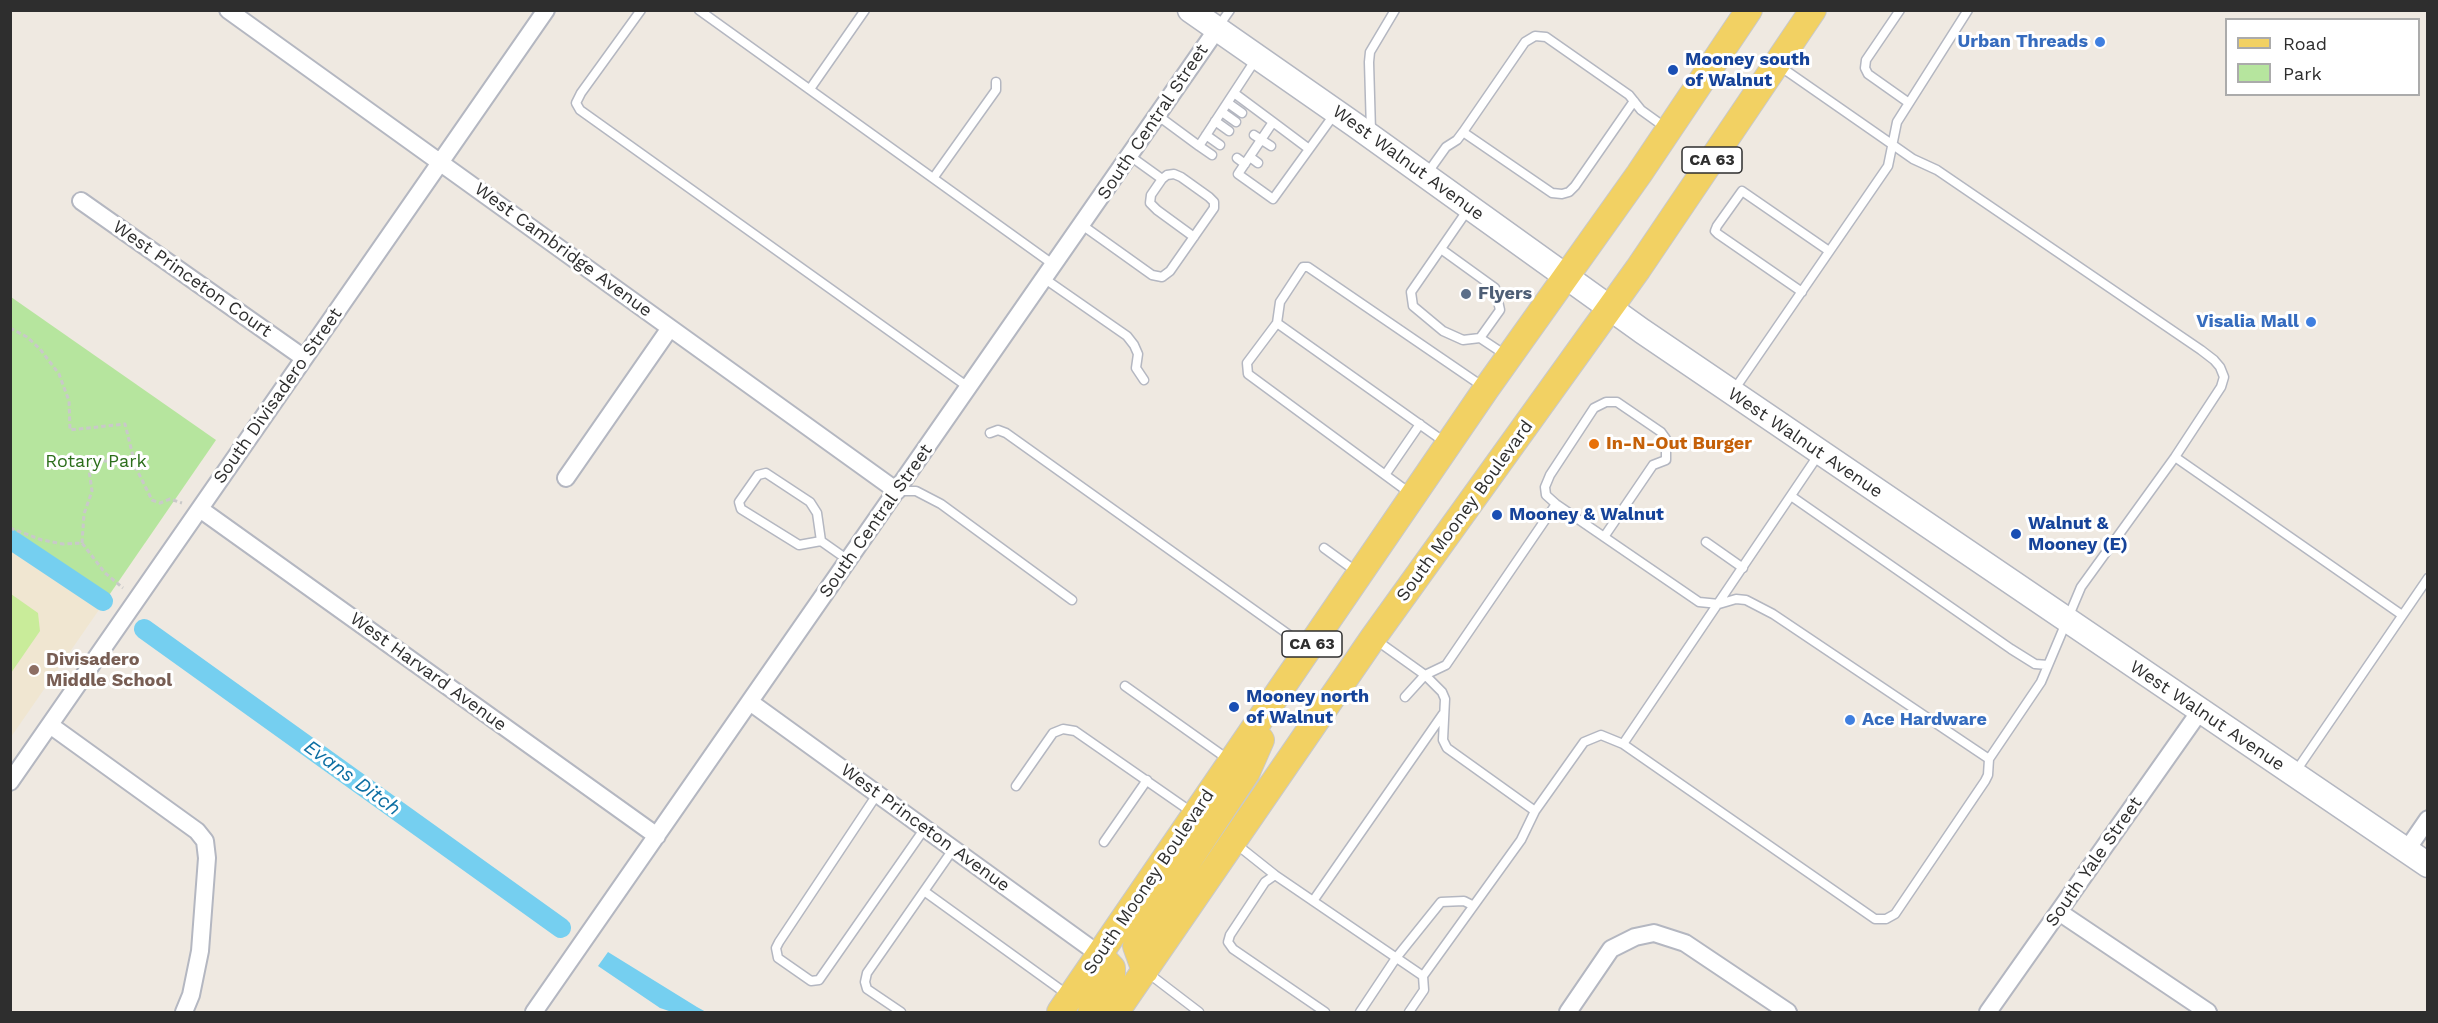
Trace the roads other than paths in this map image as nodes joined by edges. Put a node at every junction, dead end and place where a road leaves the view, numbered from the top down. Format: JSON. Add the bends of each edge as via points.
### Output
{"nodes":[{"id":1,"x":228,"y":10,"type":"edge"},
{"id":2,"x":546,"y":10,"type":"edge"},
{"id":3,"x":641,"y":10,"type":"edge"},
{"id":4,"x":699,"y":10,"type":"edge"},
{"id":5,"x":865,"y":10,"type":"edge"},
{"id":6,"x":1190,"y":10,"type":"edge"},
{"id":7,"x":1395,"y":10,"type":"edge"},
{"id":8,"x":1749,"y":10,"type":"edge"},
{"id":9,"x":1813,"y":10,"type":"edge"},
{"id":10,"x":1900,"y":10,"type":"edge"},
{"id":11,"x":1968,"y":10,"type":"edge"},
{"id":12,"x":1223,"y":20,"type":"edge"},
{"id":13,"x":1258,"y":57,"type":"junction"},
{"id":14,"x":1778,"y":64,"type":"junction"},
{"id":15,"x":996,"y":82,"type":"dead end"},
{"id":16,"x":810,"y":89,"type":"junction"},
{"id":17,"x":1234,"y":93,"type":"junction"},
{"id":18,"x":1634,"y":101,"type":"junction"},
{"id":19,"x":1227,"y":103,"type":"junction"},
{"id":20,"x":1909,"y":103,"type":"junction"},
{"id":21,"x":1222,"y":112,"type":"junction"},
{"id":22,"x":1336,"y":112,"type":"junction"},
{"id":23,"x":1242,"y":113,"type":"dead end"},
{"id":24,"x":1157,"y":115,"type":"junction"},
{"id":25,"x":1215,"y":121,"type":"junction"},
{"id":26,"x":1236,"y":122,"type":"dead end"},
{"id":27,"x":1273,"y":122,"type":"junction"},
{"id":28,"x":1669,"y":130,"type":"junction"},
{"id":29,"x":1229,"y":131,"type":"dead end"},
{"id":30,"x":1463,"y":132,"type":"junction"},
{"id":31,"x":1261,"y":133,"type":"junction"},
{"id":32,"x":1206,"y":135,"type":"junction"},
{"id":33,"x":1371,"y":137,"type":"junction"},
{"id":34,"x":1220,"y":145,"type":"dead end"},
{"id":35,"x":1893,"y":145,"type":"junction"},
{"id":36,"x":1199,"y":146,"type":"junction"},
{"id":37,"x":1271,"y":146,"type":"dead end"},
{"id":38,"x":1309,"y":149,"type":"junction"},
{"id":39,"x":1249,"y":153,"type":"junction"},
{"id":40,"x":1212,"y":155,"type":"dead end"},
{"id":41,"x":1130,"y":156,"type":"junction"},
{"id":42,"x":1237,"y":158,"type":"dead end"},
{"id":43,"x":1290,"y":159,"type":"dead end"},
{"id":44,"x":440,"y":162,"type":"junction"},
{"id":45,"x":1258,"y":163,"type":"dead end"},
{"id":46,"x":1298,"y":165,"type":"junction"},
{"id":47,"x":1229,"y":167,"type":"dead end"},
{"id":48,"x":1238,"y":174,"type":"junction"},
{"id":49,"x":1277,"y":176,"type":"dead end"},
{"id":50,"x":1426,"y":176,"type":"junction"},
{"id":51,"x":934,"y":177,"type":"junction"},
{"id":52,"x":1162,"y":179,"type":"junction"},
{"id":53,"x":1286,"y":182,"type":"junction"},
{"id":54,"x":81,"y":201,"type":"dead end"},
{"id":55,"x":1470,"y":207,"type":"junction"},
{"id":56,"x":1082,"y":225,"type":"junction"},
{"id":57,"x":1194,"y":237,"type":"junction"},
{"id":58,"x":1441,"y":249,"type":"junction"},
{"id":59,"x":1829,"y":251,"type":"junction"},
{"id":60,"x":1050,"y":272,"type":"junction"},
{"id":61,"x":1566,"y":277,"type":"junction"},
{"id":62,"x":1802,"y":291,"type":"junction"},
{"id":63,"x":1610,"y":308,"type":"junction"},
{"id":64,"x":1278,"y":323,"type":"junction"},
{"id":65,"x":670,"y":328,"type":"junction"},
{"id":66,"x":1480,"y":338,"type":"junction"},
{"id":67,"x":304,"y":358,"type":"junction"},
{"id":68,"x":1509,"y":358,"type":"junction"},
{"id":69,"x":1144,"y":380,"type":"dead end"},
{"id":70,"x":969,"y":388,"type":"junction"},
{"id":71,"x":1486,"y":389,"type":"junction"},
{"id":72,"x":1732,"y":393,"type":"junction"},
{"id":73,"x":1420,"y":424,"type":"junction"},
{"id":74,"x":990,"y":433,"type":"dead end"},
{"id":75,"x":1449,"y":445,"type":"junction"},
{"id":76,"x":1820,"y":453,"type":"junction"},
{"id":77,"x":2175,"y":457,"type":"junction"},
{"id":78,"x":1385,"y":475,"type":"junction"},
{"id":79,"x":566,"y":478,"type":"dead end"},
{"id":80,"x":897,"y":490,"type":"junction"},
{"id":81,"x":1413,"y":496,"type":"junction"},
{"id":82,"x":1791,"y":496,"type":"junction"},
{"id":83,"x":1556,"y":504,"type":"junction"},
{"id":84,"x":198,"y":511,"type":"junction"},
{"id":85,"x":1604,"y":537,"type":"junction"},
{"id":86,"x":821,"y":541,"type":"junction"},
{"id":87,"x":1706,"y":543,"type":"dead end"},
{"id":88,"x":1324,"y":548,"type":"dead end"},
{"id":89,"x":849,"y":561,"type":"junction"},
{"id":90,"x":1743,"y":568,"type":"junction"},
{"id":91,"x":1360,"y":574,"type":"junction"},
{"id":92,"x":2427,"y":578,"type":"edge"},
{"id":93,"x":1072,"y":600,"type":"dead end"},
{"id":94,"x":1719,"y":604,"type":"junction"},
{"id":95,"x":2402,"y":615,"type":"junction"},
{"id":96,"x":2066,"y":620,"type":"junction"},
{"id":97,"x":1373,"y":638,"type":"junction"},
{"id":98,"x":1309,"y":649,"type":"junction"},
{"id":99,"x":2048,"y":665,"type":"junction"},
{"id":100,"x":1425,"y":675,"type":"junction"},
{"id":101,"x":1125,"y":686,"type":"dead end"},
{"id":102,"x":1405,"y":697,"type":"dead end"},
{"id":103,"x":750,"y":702,"type":"junction"},
{"id":104,"x":2200,"y":711,"type":"junction"},
{"id":105,"x":1444,"y":714,"type":"junction"},
{"id":106,"x":50,"y":725,"type":"junction"},
{"id":107,"x":1623,"y":744,"type":"junction"},
{"id":108,"x":1989,"y":759,"type":"junction"},
{"id":109,"x":1239,"y":767,"type":"junction"},
{"id":110,"x":2294,"y":774,"type":"junction"},
{"id":111,"x":1147,"y":780,"type":"junction"},
{"id":112,"x":10,"y":782,"type":"edge"},
{"id":113,"x":1016,"y":786,"type":"dead end"},
{"id":114,"x":878,"y":793,"type":"junction"},
{"id":115,"x":1535,"y":811,"type":"junction"},
{"id":116,"x":2427,"y":819,"type":"edge"},
{"id":117,"x":1203,"y":820,"type":"junction"},
{"id":118,"x":925,"y":827,"type":"junction"},
{"id":119,"x":657,"y":836,"type":"junction"},
{"id":120,"x":1104,"y":842,"type":"dead end"},
{"id":121,"x":1233,"y":842,"type":"junction"},
{"id":122,"x":954,"y":848,"type":"junction"},
{"id":123,"x":2406,"y":851,"type":"junction"},
{"id":124,"x":2427,"y":865,"type":"edge"},
{"id":125,"x":1275,"y":875,"type":"junction"},
{"id":126,"x":924,"y":891,"type":"junction"},
{"id":127,"x":1313,"y":901,"type":"junction"},
{"id":128,"x":1472,"y":905,"type":"junction"},
{"id":129,"x":2059,"y":912,"type":"junction"},
{"id":130,"x":1100,"y":955,"type":"junction"},
{"id":131,"x":1396,"y":958,"type":"junction"},
{"id":132,"x":1145,"y":971,"type":"junction"},
{"id":133,"x":1423,"y":976,"type":"junction"},
{"id":134,"x":1065,"y":1005,"type":"edge"},
{"id":135,"x":184,"y":1012,"type":"edge"},
{"id":136,"x":534,"y":1012,"type":"edge"},
{"id":137,"x":902,"y":1012,"type":"edge"},
{"id":138,"x":1091,"y":1012,"type":"edge"},
{"id":139,"x":1116,"y":1012,"type":"edge"},
{"id":140,"x":1199,"y":1012,"type":"edge"},
{"id":141,"x":1326,"y":1012,"type":"edge"},
{"id":142,"x":1360,"y":1012,"type":"edge"},
{"id":143,"x":1409,"y":1012,"type":"edge"},
{"id":144,"x":1568,"y":1012,"type":"edge"},
{"id":145,"x":1788,"y":1012,"type":"edge"},
{"id":146,"x":1988,"y":1012,"type":"edge"},
{"id":147,"x":2208,"y":1012,"type":"edge"}],
"edges":[{"from":1,"to":44,"type":"street","name":"West Cambridge Avenue"},
{"from":2,"to":44,"type":"street","name":"South Divisadero Street"},
{"from":3,"to":70,"type":"lane","via":[[581,93],[576,103],[580,110]]},
{"from":4,"to":16,"type":"lane"},
{"from":5,"to":16,"type":"lane"},
{"from":6,"to":12,"type":"main road","name":"West Walnut Avenue"},
{"from":7,"to":33,"type":"lane","via":[[1368,62]]},
{"from":8,"to":28,"type":"main road","number":"CA 63"},
{"from":9,"to":14,"type":"main road","name":"South Mooney Boulevard","number":"CA 63"},
{"from":10,"to":20,"type":"lane","via":[[1866,60],[1865,68]]},
{"from":11,"to":20,"type":"lane"},
{"from":12,"to":13,"type":"main road","name":"West Walnut Avenue"},
{"from":12,"to":24,"type":"street","name":"South Central Street"},
{"from":13,"to":17,"type":"lane"},
{"from":13,"to":22,"type":"main road","name":"West Walnut Avenue"},
{"from":14,"to":35,"type":"lane"},
{"from":14,"to":63,"type":"main road","name":"South Mooney Boulevard","number":"CA 63"},
{"from":15,"to":51,"type":"lane","via":[[996,90]]},
{"from":16,"to":51,"type":"lane"},
{"from":17,"to":19,"type":"lane"},
{"from":17,"to":27,"type":"lane"},
{"from":18,"to":28,"type":"lane"},
{"from":18,"to":30,"type":"lane","via":[[1575,186],[1562,194],[1552,193]]},
{"from":18,"to":30,"type":"lane","via":[[1546,37],[1534,36],[1521,47]]},
{"from":19,"to":21,"type":"lane"},
{"from":19,"to":23,"type":"lane"},
{"from":20,"to":35,"type":"lane","via":[[1897,122]]},
{"from":21,"to":25,"type":"lane"},
{"from":21,"to":26,"type":"lane"},
{"from":22,"to":33,"type":"main road","name":"West Walnut Avenue"},
{"from":22,"to":38,"type":"lane"},
{"from":24,"to":36,"type":"lane"},
{"from":24,"to":41,"type":"street","name":"South Central Street"},
{"from":25,"to":29,"type":"lane"},
{"from":25,"to":32,"type":"lane"},
{"from":27,"to":31,"type":"lane"},
{"from":27,"to":38,"type":"lane"},
{"from":28,"to":61,"type":"main road","number":"CA 63"},
{"from":30,"to":50,"type":"lane","via":[[1446,147]]},
{"from":31,"to":37,"type":"lane"},
{"from":31,"to":39,"type":"lane"},
{"from":32,"to":34,"type":"lane"},
{"from":32,"to":36,"type":"lane"},
{"from":33,"to":50,"type":"main road","name":"West Walnut Avenue"},
{"from":35,"to":59,"type":"lane","via":[[1888,166]]},
{"from":35,"to":77,"type":"lane","via":[[1936,170],[2214,360],[2224,377],[2222,387]]},
{"from":36,"to":40,"type":"lane"},
{"from":38,"to":46,"type":"lane"},
{"from":39,"to":42,"type":"lane"},
{"from":39,"to":45,"type":"lane"},
{"from":39,"to":48,"type":"lane"},
{"from":41,"to":52,"type":"lane"},
{"from":41,"to":56,"type":"street","name":"South Central Street"},
{"from":43,"to":46,"type":"lane"},
{"from":44,"to":65,"type":"street","name":"West Cambridge Avenue"},
{"from":44,"to":67,"type":"street","name":"South Divisadero Street"},
{"from":46,"to":53,"type":"lane"},
{"from":47,"to":48,"type":"lane"},
{"from":48,"to":53,"type":"lane","via":[[1273,199]]},
{"from":49,"to":53,"type":"lane"},
{"from":50,"to":55,"type":"main road","name":"West Walnut Avenue"},
{"from":51,"to":60,"type":"lane"},
{"from":52,"to":57,"type":"lane","via":[[1150,203]]},
{"from":52,"to":57,"type":"lane","via":[[1174,174],[1181,177],[1214,202]]},
{"from":54,"to":67,"type":"street","name":"West Princeton Court"},
{"from":55,"to":58,"type":"lane"},
{"from":55,"to":61,"type":"main road","name":"West Walnut Avenue"},
{"from":56,"to":57,"type":"lane","via":[[1152,275],[1162,277]]},
{"from":56,"to":60,"type":"street","name":"South Central Street"},
{"from":58,"to":66,"type":"lane","via":[[1496,288],[1500,310]]},
{"from":58,"to":66,"type":"lane","via":[[1411,292],[1413,306],[1443,332],[1463,340]]},
{"from":59,"to":62,"type":"lane"},
{"from":59,"to":62,"type":"lane","via":[[1742,190],[1717,226],[1718,234]]},
{"from":60,"to":69,"type":"lane","via":[[1127,336],[1138,354],[1136,368]]},
{"from":60,"to":70,"type":"street","name":"South Central Street"},
{"from":61,"to":63,"type":"main road","name":"West Walnut Avenue"},
{"from":61,"to":68,"type":"main road","number":"CA 63"},
{"from":62,"to":72,"type":"lane"},
{"from":63,"to":72,"type":"main road","name":"West Walnut Avenue"},
{"from":63,"to":97,"type":"main road","name":"South Mooney Boulevard","number":"CA 63"},
{"from":64,"to":71,"type":"lane","via":[[1280,302],[1303,267],[1308,267]]},
{"from":64,"to":73,"type":"lane"},
{"from":64,"to":78,"type":"lane","via":[[1247,363],[1248,374]]},
{"from":65,"to":79,"type":"street"},
{"from":65,"to":80,"type":"street","name":"West Cambridge Avenue"},
{"from":66,"to":68,"type":"lane"},
{"from":67,"to":84,"type":"street","name":"South Divisadero Street"},
{"from":68,"to":71,"type":"main road","number":"CA 63"},
{"from":70,"to":80,"type":"street","name":"South Central Street"},
{"from":71,"to":75,"type":"main road","number":"CA 63"},
{"from":72,"to":76,"type":"main road","name":"West Walnut Avenue"},
{"from":73,"to":75,"type":"lane"},
{"from":73,"to":78,"type":"lane"},
{"from":74,"to":98,"type":"lane","via":[[1006,433]]},
{"from":75,"to":81,"type":"main road","number":"CA 63"},
{"from":76,"to":82,"type":"lane"},
{"from":76,"to":96,"type":"main road","name":"West Walnut Avenue"},
{"from":77,"to":95,"type":"lane"},
{"from":77,"to":96,"type":"lane","via":[[2081,586]]},
{"from":78,"to":81,"type":"lane"},
{"from":80,"to":89,"type":"street","name":"South Central Street"},
{"from":80,"to":93,"type":"lane","via":[[916,491],[941,504]]},
{"from":81,"to":91,"type":"main road","number":"CA 63"},
{"from":82,"to":90,"type":"lane"},
{"from":82,"to":99,"type":"lane","via":[[2012,649],[2035,664]]},
{"from":83,"to":85,"type":"lane"},
{"from":83,"to":85,"type":"lane","via":[[1546,495],[1550,475],[1593,408],[1617,402],[1661,432],[1666,439],[1666,460],[1653,465]]},
{"from":83,"to":100,"type":"lane","via":[[1446,665]]},
{"from":84,"to":106,"type":"street","name":"South Divisadero Street"},
{"from":84,"to":119,"type":"street","name":"West Harvard Avenue"},
{"from":85,"to":94,"type":"lane","via":[[1699,602]]},
{"from":86,"to":86,"type":"lane","via":[[817,513],[810,502],[766,473],[758,475],[739,502],[741,509],[799,544]]},
{"from":86,"to":89,"type":"lane"},
{"from":87,"to":90,"type":"lane"},
{"from":88,"to":91,"type":"lane"},
{"from":89,"to":103,"type":"street","name":"South Central Street"},
{"from":90,"to":94,"type":"lane"},
{"from":91,"to":98,"type":"main road","number":"CA 63"},
{"from":92,"to":95,"type":"lane"},
{"from":94,"to":107,"type":"lane"},
{"from":94,"to":108,"type":"lane","via":[[1746,600],[1773,614]]},
{"from":95,"to":110,"type":"lane"},
{"from":96,"to":99,"type":"lane"},
{"from":96,"to":104,"type":"main road","name":"West Walnut Avenue"},
{"from":97,"to":100,"type":"lane"},
{"from":97,"to":121,"type":"main road","name":"South Mooney Boulevard","number":"CA 63"},
{"from":98,"to":109,"type":"main road","number":"CA 63","via":[[1284,685]]},
{"from":99,"to":108,"type":"lane","via":[[2042,682]]},
{"from":100,"to":102,"type":"lane"},
{"from":100,"to":105,"type":"lane","via":[[1442,692]]},
{"from":101,"to":109,"type":"lane"},
{"from":103,"to":114,"type":"street","name":"West Princeton Avenue"},
{"from":103,"to":119,"type":"street","name":"South Central Street"},
{"from":104,"to":110,"type":"main road","name":"West Walnut Avenue"},
{"from":104,"to":129,"type":"street","name":"South Yale Street"},
{"from":105,"to":115,"type":"lane","via":[[1443,740],[1447,748]]},
{"from":105,"to":127,"type":"lane"},
{"from":106,"to":112,"type":"street","name":"South Divisadero Street"},
{"from":106,"to":135,"type":"street","via":[[197,831],[205,841],[200,951]]},
{"from":107,"to":108,"type":"lane","via":[[1875,919],[1895,914],[1989,775]]},
{"from":107,"to":115,"type":"lane","via":[[1601,735],[1584,742]]},
{"from":109,"to":117,"type":"main road"},
{"from":110,"to":123,"type":"main road","name":"West Walnut Avenue"},
{"from":111,"to":113,"type":"lane","via":[[1085,736],[1063,729],[1053,733]]},
{"from":111,"to":117,"type":"lane"},
{"from":111,"to":120,"type":"lane"},
{"from":114,"to":118,"type":"street","name":"West Princeton Avenue"},
{"from":114,"to":118,"type":"lane","via":[[779,942],[778,958],[811,981],[819,981]]},
{"from":115,"to":128,"type":"lane","via":[[1521,840]]},
{"from":116,"to":123,"type":"street"},
{"from":117,"to":130,"type":"main road","name":"South Mooney Boulevard"},
{"from":117,"to":132,"type":"main road","via":[[1138,937],[1136,946]]},
{"from":118,"to":122,"type":"street","name":"West Princeton Avenue"},
{"from":119,"to":136,"type":"street","name":"South Central Street"},
{"from":121,"to":125,"type":"lane"},
{"from":121,"to":132,"type":"main road","name":"South Mooney Boulevard","number":"CA 63"},
{"from":122,"to":126,"type":"lane"},
{"from":122,"to":130,"type":"street","name":"West Princeton Avenue"},
{"from":123,"to":124,"type":"main road","name":"West Walnut Avenue"},
{"from":125,"to":127,"type":"lane"},
{"from":125,"to":141,"type":"lane","via":[[1264,882],[1228,942]]},
{"from":126,"to":134,"type":"lane"},
{"from":126,"to":137,"type":"lane","via":[[867,973],[865,982],[867,988]]},
{"from":127,"to":131,"type":"lane"},
{"from":128,"to":131,"type":"lane","via":[[1464,901],[1441,902]]},
{"from":128,"to":133,"type":"lane"},
{"from":129,"to":146,"type":"street","name":"South Yale Street"},
{"from":129,"to":147,"type":"street"},
{"from":130,"to":134,"type":"main road","name":"South Mooney Boulevard"},
{"from":130,"to":138,"type":"main road","via":[[1112,968],[1112,980]]},
{"from":131,"to":133,"type":"lane"},
{"from":131,"to":142,"type":"lane"},
{"from":132,"to":139,"type":"main road","name":"South Mooney Boulevard","number":"CA 63"},
{"from":132,"to":140,"type":"lane"},
{"from":133,"to":143,"type":"lane","via":[[1424,990]]},
{"from":144,"to":145,"type":"street","via":[[1611,949],[1654,933],[1685,943]]}]}
